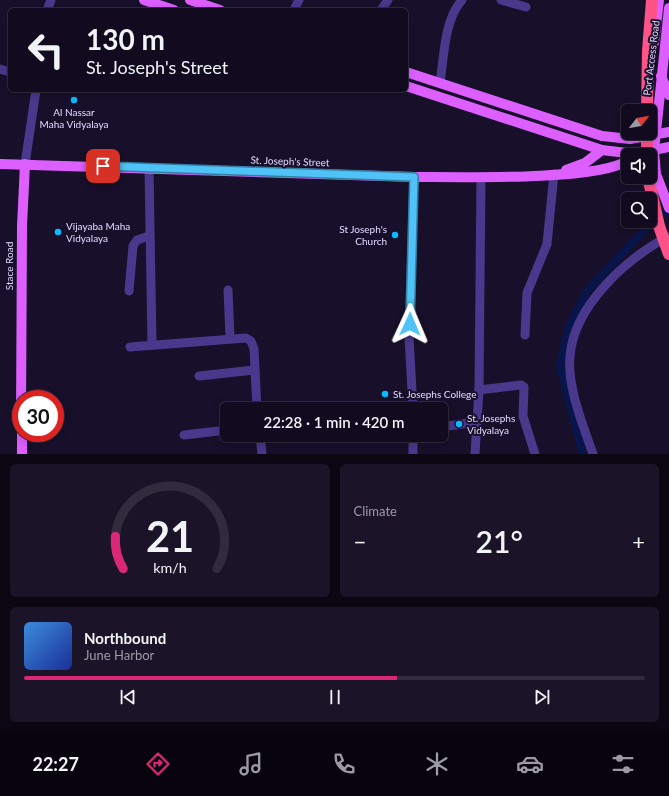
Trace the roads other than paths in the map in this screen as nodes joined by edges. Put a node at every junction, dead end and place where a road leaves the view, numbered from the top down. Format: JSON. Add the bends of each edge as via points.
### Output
{"nodes":[{"id":1,"x":144,"y":0,"type":"edge"},
{"id":2,"x":462,"y":0,"type":"edge"},
{"id":3,"x":501,"y":0,"type":"edge"},
{"id":4,"x":652,"y":0,"type":"edge"},
{"id":5,"x":659,"y":0,"type":"edge"},
{"id":6,"x":194,"y":1,"type":"edge"},
{"id":7,"x":208,"y":3,"type":"edge"},
{"id":8,"x":526,"y":7,"type":"dead end"},
{"id":9,"x":168,"y":8,"type":"edge"},
{"id":10,"x":669,"y":8,"type":"edge"},
{"id":11,"x":408,"y":73,"type":"edge"},
{"id":12,"x":661,"y":76,"type":"junction"},
{"id":13,"x":440,"y":83,"type":"junction"},
{"id":14,"x":408,"y":87,"type":"edge"},
{"id":15,"x":36,"y":92,"type":"edge"},
{"id":16,"x":669,"y":95,"type":"edge"},
{"id":17,"x":647,"y":104,"type":"edge"},
{"id":18,"x":648,"y":104,"type":"edge"},
{"id":19,"x":655,"y":104,"type":"edge"},
{"id":20,"x":669,"y":132,"type":"edge"},
{"id":21,"x":657,"y":134,"type":"edge"},
{"id":22,"x":621,"y":138,"type":"edge"},
{"id":23,"x":669,"y":147,"type":"edge"},
{"id":24,"x":602,"y":150,"type":"junction"},
{"id":25,"x":657,"y":150,"type":"edge"},
{"id":26,"x":621,"y":152,"type":"edge"},
{"id":27,"x":0,"y":164,"type":"edge"},
{"id":28,"x":25,"y":164,"type":"junction"},
{"id":29,"x":621,"y":164,"type":"edge"},
{"id":30,"x":149,"y":168,"type":"junction"},
{"id":31,"x":554,"y":174,"type":"junction"},
{"id":32,"x":414,"y":177,"type":"junction"},
{"id":33,"x":481,"y":177,"type":"junction"},
{"id":34,"x":657,"y":177,"type":"edge"},
{"id":35,"x":647,"y":184,"type":"edge"},
{"id":36,"x":650,"y":184,"type":"edge"},
{"id":37,"x":667,"y":204,"type":"edge"},
{"id":38,"x":149,"y":236,"type":"junction"},
{"id":39,"x":667,"y":236,"type":"edge"},
{"id":40,"x":669,"y":254,"type":"edge"},
{"id":41,"x":228,"y":290,"type":"dead end"},
{"id":42,"x":129,"y":291,"type":"dead end"},
{"id":43,"x":525,"y":335,"type":"dead end"},
{"id":44,"x":230,"y":338,"type":"junction"},
{"id":45,"x":152,"y":344,"type":"junction"},
{"id":46,"x":130,"y":347,"type":"dead end"},
{"id":47,"x":254,"y":370,"type":"junction"},
{"id":48,"x":199,"y":376,"type":"dead end"},
{"id":49,"x":21,"y":390,"type":"edge"},
{"id":50,"x":479,"y":390,"type":"junction"},
{"id":51,"x":256,"y":402,"type":"edge"},
{"id":52,"x":413,"y":402,"type":"edge"},
{"id":53,"x":476,"y":422,"type":"junction"},
{"id":54,"x":448,"y":426,"type":"edge"},
{"id":55,"x":220,"y":431,"type":"edge"},
{"id":56,"x":184,"y":436,"type":"dead end"},
{"id":57,"x":22,"y":442,"type":"edge"},
{"id":58,"x":261,"y":442,"type":"edge"},
{"id":59,"x":413,"y":442,"type":"edge"},
{"id":60,"x":22,"y":454,"type":"edge"},
{"id":61,"x":262,"y":454,"type":"edge"},
{"id":62,"x":413,"y":454,"type":"edge"},
{"id":63,"x":475,"y":454,"type":"edge"},
{"id":64,"x":535,"y":454,"type":"edge"},
{"id":65,"x":593,"y":454,"type":"edge"}],
"edges":[{"from":1,"to":9,"type":"main road"},
{"from":2,"to":13,"type":"street","via":[[455,7],[449,21]]},
{"from":3,"to":8,"type":"street"},
{"from":4,"to":17,"type":"highway","bridge":true},
{"from":5,"to":18,"type":"main road","name":"Port Access Road"},
{"from":6,"to":7,"type":"main road"},
{"from":10,"to":12,"type":"main road","name":"Port Access Road"},
{"from":11,"to":13,"type":"main road"},
{"from":12,"to":16,"type":"main road"},
{"from":12,"to":19,"type":"main road","name":"Port Access Road"},
{"from":13,"to":22,"type":"main road","via":[[602,136]]},
{"from":14,"to":24,"type":"main road"},
{"from":15,"to":28,"type":"street"},
{"from":20,"to":21,"type":"main road"},
{"from":23,"to":25,"type":"main road","name":"St. Joseph's Street"},
{"from":24,"to":26,"type":"main road"},
{"from":24,"to":31,"type":"main road","name":"St. Joseph's Street","via":[[585,163]]},
{"from":27,"to":28,"type":"main road","name":"St. Joseph's Street"},
{"from":28,"to":30,"type":"main road","name":"St. Joseph's Street"},
{"from":28,"to":49,"type":"main road","name":"Stace Road"},
{"from":29,"to":31,"type":"main road","name":"St. Joseph's Street","via":[[599,170]]},
{"from":30,"to":32,"type":"main road","name":"St. Joseph's Street"},
{"from":30,"to":38,"type":"street"},
{"from":31,"to":33,"type":"main road","name":"St. Joseph's Street"},
{"from":31,"to":43,"type":"street","via":[[547,244],[527,293]]},
{"from":32,"to":33,"type":"main road","name":"St. Joseph's Street"},
{"from":32,"to":52,"type":"street","via":[[409,336]]},
{"from":33,"to":50,"type":"street"},
{"from":34,"to":37,"type":"main road"},
{"from":35,"to":39,"type":"main road","bridge":true},
{"from":36,"to":40,"type":"highway","bridge":true,"via":[[659,226]]},
{"from":38,"to":42,"type":"street","via":[[137,240],[133,246]]},
{"from":38,"to":45,"type":"street"},
{"from":39,"to":65,"type":"street","via":[[624,266],[587,309],[573,338],[570,372],[578,409]]},
{"from":41,"to":44,"type":"street"},
{"from":44,"to":45,"type":"street"},
{"from":44,"to":47,"type":"street","via":[[246,338],[251,342],[254,349]]},
{"from":45,"to":46,"type":"street"},
{"from":47,"to":48,"type":"street"},
{"from":47,"to":51,"type":"street"},
{"from":50,"to":53,"type":"street"},
{"from":50,"to":64,"type":"street","via":[[521,385],[524,387],[523,416]]},
{"from":53,"to":54,"type":"street"},
{"from":53,"to":63,"type":"street"},
{"from":55,"to":56,"type":"street"},
{"from":57,"to":60,"type":"main road"},
{"from":58,"to":61,"type":"street"},
{"from":59,"to":62,"type":"street"}]}
